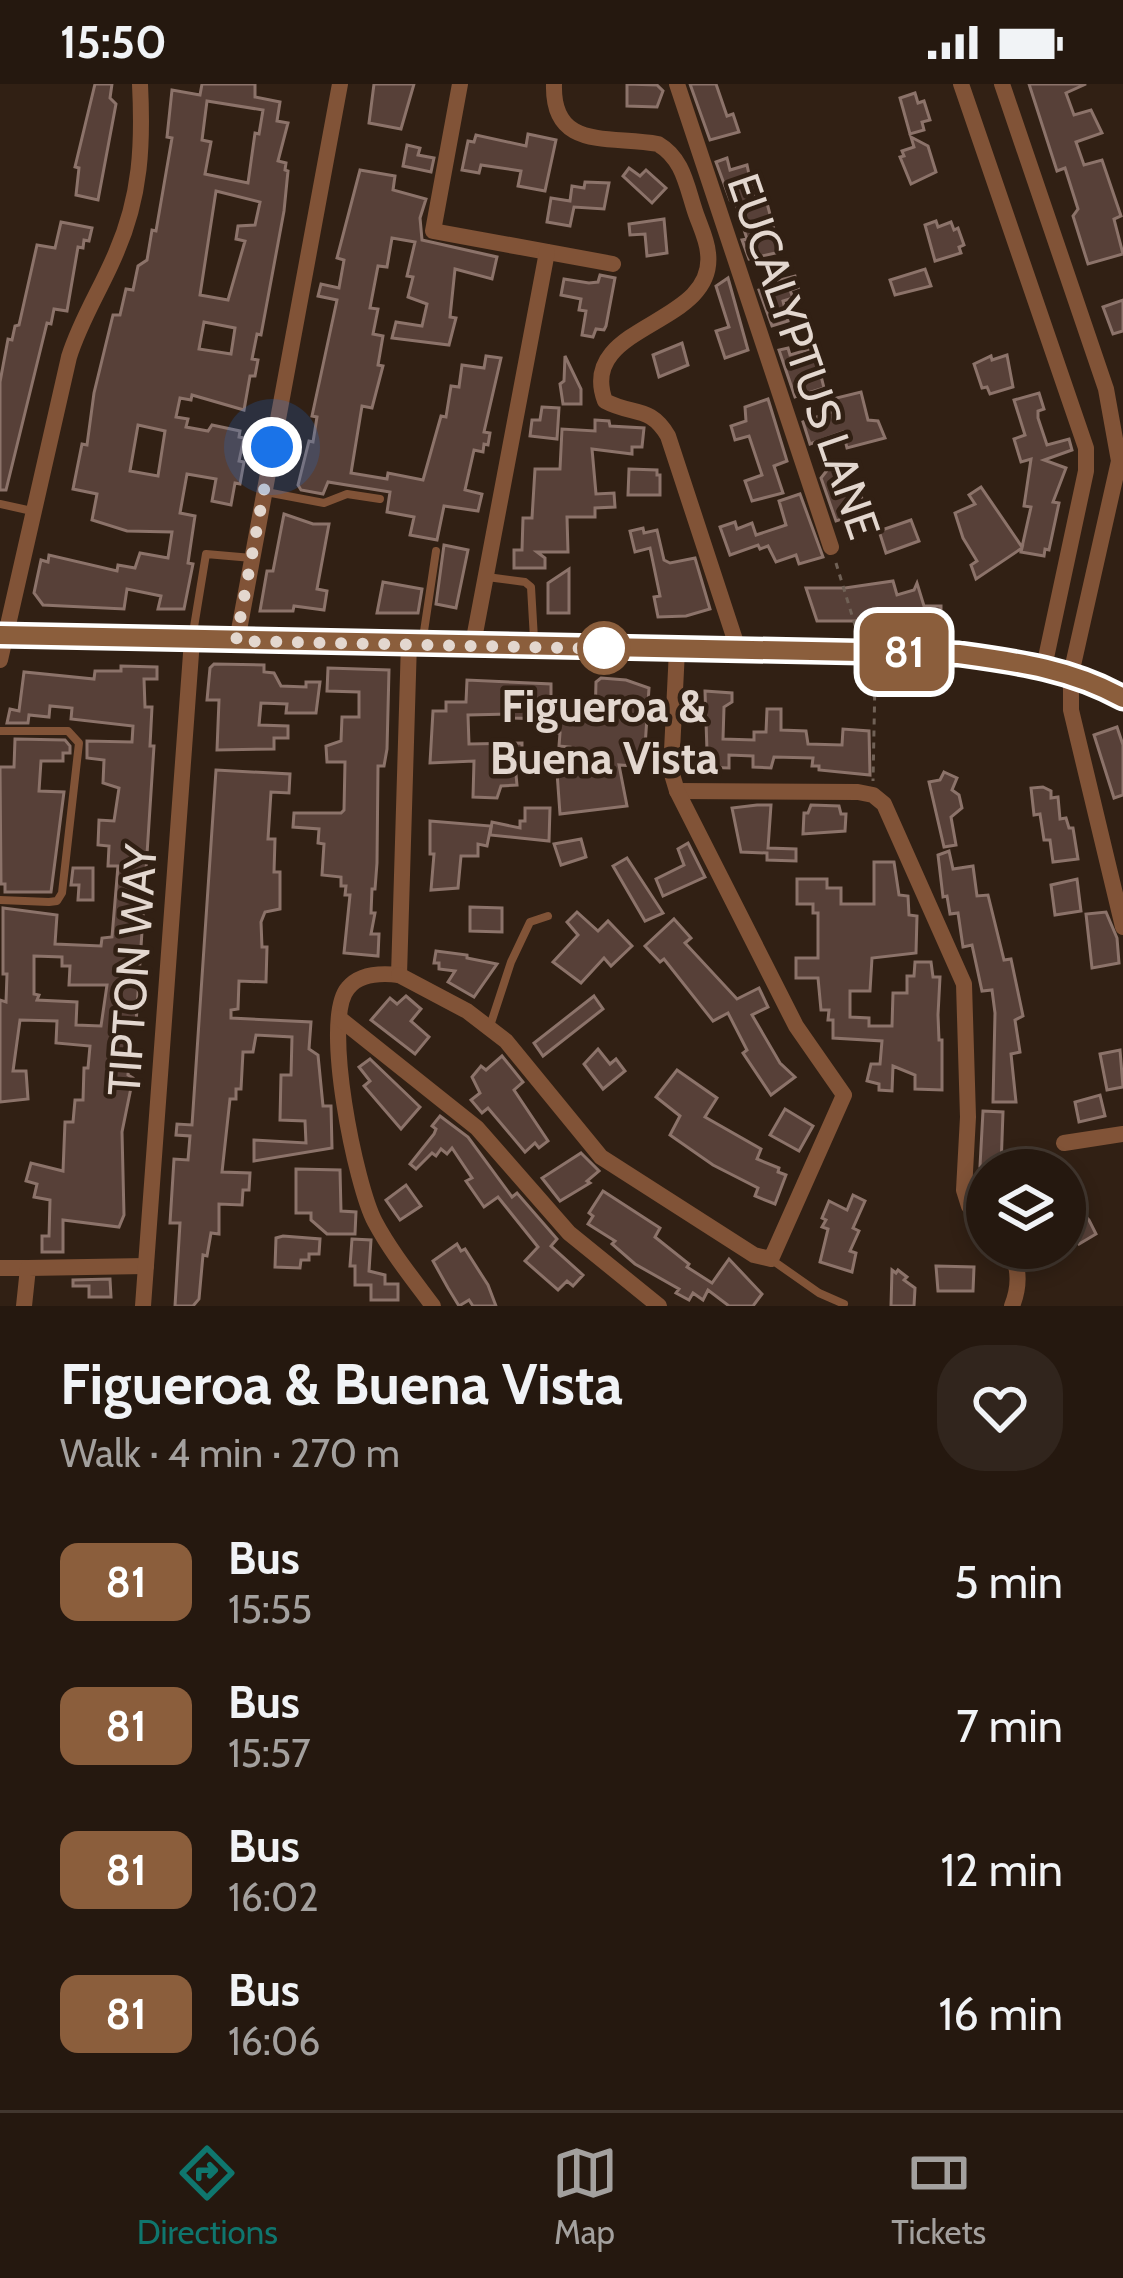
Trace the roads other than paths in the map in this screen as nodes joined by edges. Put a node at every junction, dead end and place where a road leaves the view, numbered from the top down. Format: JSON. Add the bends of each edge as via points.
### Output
{"nodes":[{"id":1,"x":140,"y":84,"type":"edge"},
{"id":2,"x":340,"y":84,"type":"edge"},
{"id":3,"x":460,"y":84,"type":"edge"},
{"id":4,"x":554,"y":84,"type":"edge"},
{"id":5,"x":677,"y":84,"type":"edge"},
{"id":6,"x":961,"y":84,"type":"edge"},
{"id":7,"x":1002,"y":84,"type":"edge"},
{"id":8,"x":698,"y":155,"type":"junction"},
{"id":9,"x":679,"y":163,"type":"junction"},
{"id":10,"x":548,"y":252,"type":"junction"},
{"id":11,"x":613,"y":264,"type":"dead end"},
{"id":12,"x":1115,"y":386,"type":"edge"},
{"id":13,"x":264,"y":492,"type":"junction"},
{"id":14,"x":380,"y":499,"type":"dead end"},
{"id":15,"x":0,"y":504,"type":"edge"},
{"id":16,"x":34,"y":511,"type":"junction"},
{"id":17,"x":831,"y":548,"type":"road end"},
{"id":18,"x":436,"y":550,"type":"dead end"},
{"id":19,"x":252,"y":558,"type":"junction"},
{"id":20,"x":485,"y":577,"type":"junction"},
{"id":21,"x":192,"y":640,"type":"junction"},
{"id":22,"x":236,"y":641,"type":"junction"},
{"id":23,"x":416,"y":643,"type":"junction"},
{"id":24,"x":2,"y":644,"type":"edge"},
{"id":25,"x":473,"y":644,"type":"junction"},
{"id":26,"x":534,"y":646,"type":"junction"},
{"id":27,"x":677,"y":650,"type":"junction"},
{"id":28,"x":740,"y":652,"type":"junction"},
{"id":29,"x":1044,"y":667,"type":"junction"},
{"id":30,"x":1071,"y":674,"type":"junction"},
{"id":31,"x":1123,"y":698,"type":"edge"},
{"id":32,"x":0,"y":731,"type":"edge"},
{"id":33,"x":677,"y":791,"type":"junction"},
{"id":34,"x":0,"y":900,"type":"edge"},
{"id":35,"x":548,"y":916,"type":"dead end"},
{"id":36,"x":1123,"y":927,"type":"edge"},
{"id":37,"x":399,"y":975,"type":"junction"},
{"id":38,"x":339,"y":1018,"type":"junction"},
{"id":39,"x":490,"y":1027,"type":"junction"},
{"id":40,"x":1123,"y":1134,"type":"edge"},
{"id":41,"x":1064,"y":1143,"type":"dead end"},
{"id":42,"x":966,"y":1196,"type":"edge"},
{"id":43,"x":768,"y":1259,"type":"junction"},
{"id":44,"x":146,"y":1266,"type":"junction"},
{"id":45,"x":0,"y":1268,"type":"edge"},
{"id":46,"x":28,"y":1268,"type":"junction"},
{"id":47,"x":1018,"y":1269,"type":"edge"},
{"id":48,"x":844,"y":1304,"type":"edge"},
{"id":49,"x":24,"y":1306,"type":"edge"},
{"id":50,"x":143,"y":1306,"type":"edge"},
{"id":51,"x":433,"y":1306,"type":"edge"},
{"id":52,"x":659,"y":1306,"type":"edge"},
{"id":53,"x":1012,"y":1306,"type":"edge"}],
"edges":[{"from":1,"to":16,"type":"street","via":[[136,196],[81,319]]},
{"from":2,"to":13,"type":"street"},
{"from":3,"to":10,"type":"street","via":[[433,231]]},
{"from":4,"to":9,"type":"street","via":[[557,117],[567,129],[658,144]]},
{"from":5,"to":8,"type":"street","name":"EUCALYPTUS LANE"},
{"from":6,"to":29,"type":"street","via":[[1086,448]]},
{"from":7,"to":12,"type":"street"},
{"from":8,"to":9,"type":"street"},
{"from":8,"to":17,"type":"street","name":"EUCALYPTUS LANE"},
{"from":9,"to":28,"type":"street","via":[[707,270],[691,299],[616,348],[601,390],[605,401],[659,421],[668,436]]},
{"from":10,"to":11,"type":"street"},
{"from":10,"to":20,"type":"street"},
{"from":12,"to":30,"type":"street","via":[[1119,461]]},
{"from":13,"to":14,"type":"lane","via":[[324,503],[347,494]]},
{"from":13,"to":19,"type":"street"},
{"from":15,"to":16,"type":"lane"},
{"from":16,"to":24,"type":"street"},
{"from":18,"to":23,"type":"lane"},
{"from":19,"to":21,"type":"lane","via":[[206,554]]},
{"from":19,"to":22,"type":"street"},
{"from":20,"to":25,"type":"street"},
{"from":20,"to":26,"type":"lane","via":[[531,587]]},
{"from":21,"to":22,"type":"main road"},
{"from":21,"to":24,"type":"main road"},
{"from":21,"to":44,"type":"street","name":"TIPTON WAY"},
{"from":22,"to":23,"type":"main road"},
{"from":23,"to":25,"type":"main road"},
{"from":23,"to":37,"type":"street"},
{"from":25,"to":26,"type":"main road"},
{"from":26,"to":27,"type":"main road"},
{"from":27,"to":28,"type":"main road"},
{"from":27,"to":33,"type":"street"},
{"from":28,"to":29,"type":"main road","via":[[959,654]]},
{"from":29,"to":30,"type":"main road"},
{"from":30,"to":31,"type":"main road"},
{"from":30,"to":36,"type":"street","via":[[1077,744]]},
{"from":32,"to":34,"type":"lane","via":[[68,731],[79,743],[62,893],[49,902]]},
{"from":33,"to":42,"type":"street","via":[[873,795],[884,804],[964,984]]},
{"from":33,"to":43,"type":"street","via":[[796,1026],[844,1095]]},
{"from":35,"to":39,"type":"lane","via":[[530,922],[517,946]]},
{"from":37,"to":38,"type":"street","via":[[363,977],[348,987]]},
{"from":37,"to":39,"type":"street"},
{"from":38,"to":51,"type":"street","via":[[364,1193]]},
{"from":38,"to":52,"type":"street","via":[[477,1128],[559,1224]]},
{"from":39,"to":43,"type":"street","via":[[601,1157]]},
{"from":40,"to":41,"type":"street"},
{"from":43,"to":48,"type":"lane"},
{"from":44,"to":46,"type":"street"},
{"from":44,"to":50,"type":"street","name":"TIPTON WAY"},
{"from":45,"to":46,"type":"street"},
{"from":46,"to":49,"type":"street"},
{"from":47,"to":53,"type":"street"}]}
